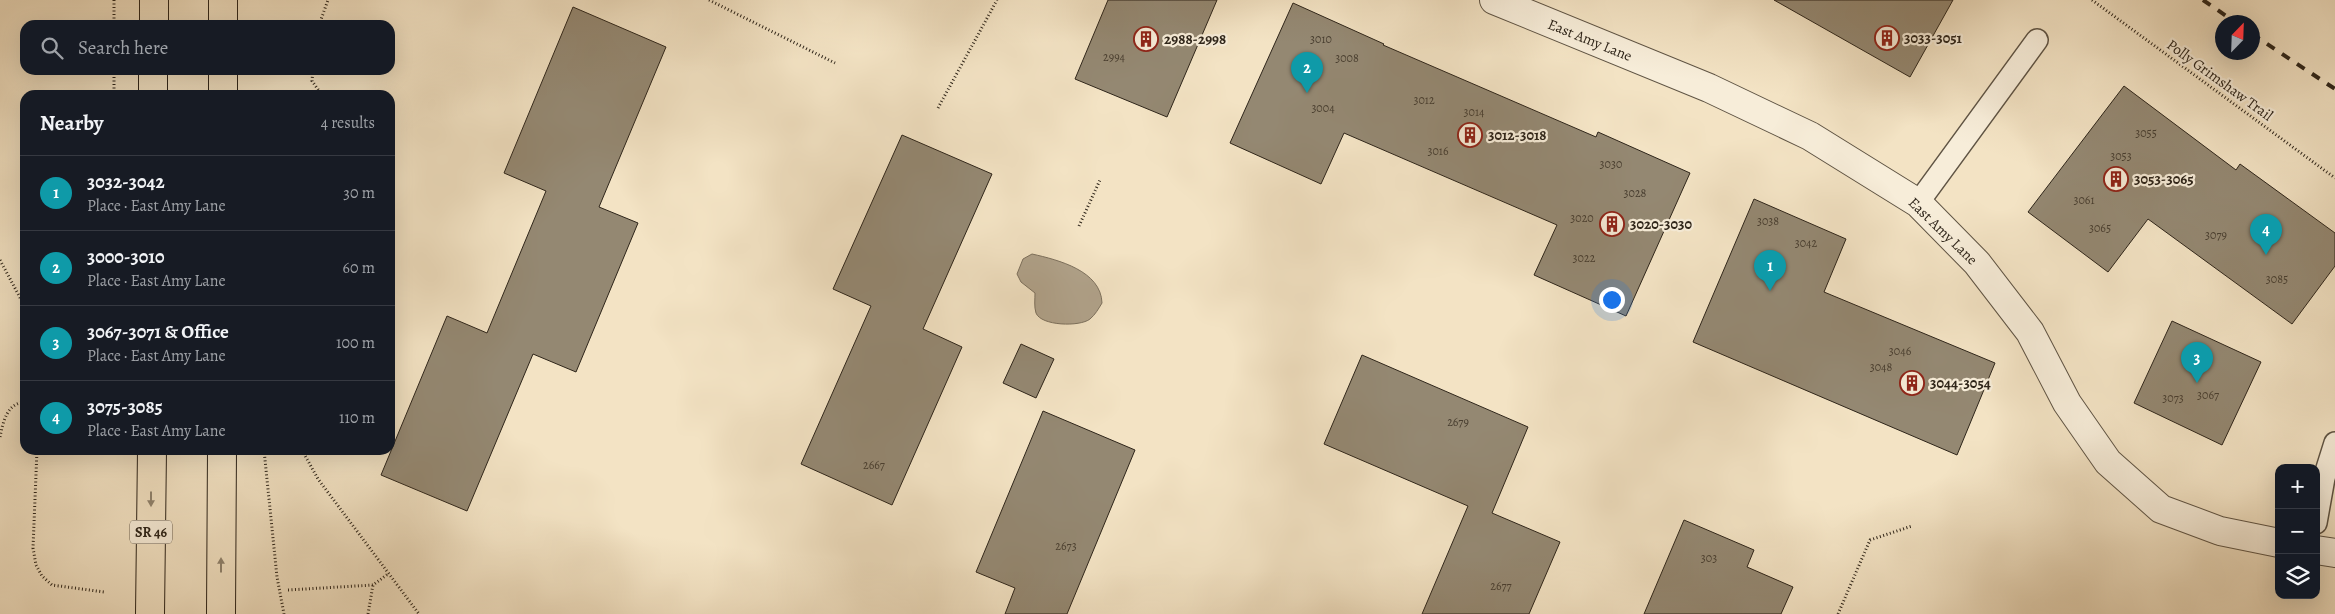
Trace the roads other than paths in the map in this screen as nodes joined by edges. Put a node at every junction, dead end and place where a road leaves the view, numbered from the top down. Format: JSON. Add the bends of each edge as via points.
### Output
{"nodes":[{"id":1,"x":154,"y":0,"type":"edge"},
{"id":2,"x":223,"y":0,"type":"edge"},
{"id":3,"x":1494,"y":0,"type":"edge"},
{"id":4,"x":154,"y":20,"type":"edge"},
{"id":5,"x":223,"y":20,"type":"edge"},
{"id":6,"x":2037,"y":40,"type":"dead end"},
{"id":7,"x":153,"y":75,"type":"edge"},
{"id":8,"x":223,"y":75,"type":"edge"},
{"id":9,"x":153,"y":90,"type":"edge"},
{"id":10,"x":223,"y":90,"type":"edge"},
{"id":11,"x":1918,"y":203,"type":"junction"},
{"id":12,"x":2335,"y":443,"type":"edge"},
{"id":13,"x":152,"y":455,"type":"edge"},
{"id":14,"x":222,"y":455,"type":"edge"},
{"id":15,"x":2318,"y":509,"type":"edge"},
{"id":16,"x":2275,"y":542,"type":"edge"},
{"id":17,"x":2320,"y":551,"type":"edge"},
{"id":18,"x":2335,"y":553,"type":"edge"},
{"id":19,"x":150,"y":614,"type":"edge"},
{"id":20,"x":221,"y":614,"type":"edge"}],
"edges":[{"from":1,"to":4,"type":"highway"},
{"from":2,"to":5,"type":"highway"},
{"from":3,"to":11,"type":"street","name":"East Amy Lane","via":[[1708,88],[1810,136]]},
{"from":6,"to":11,"type":"lane"},
{"from":7,"to":9,"type":"highway"},
{"from":8,"to":10,"type":"highway"},
{"from":11,"to":16,"type":"street","name":"East Amy Lane","via":[[1976,263],[2030,332],[2067,403],[2108,462],[2161,509],[2220,531]]},
{"from":12,"to":15,"type":"lane"},
{"from":13,"to":19,"type":"highway","number":"SR 46","one_way":true},
{"from":20,"to":14,"type":"highway","one_way":true},
{"from":17,"to":18,"type":"street"}]}
